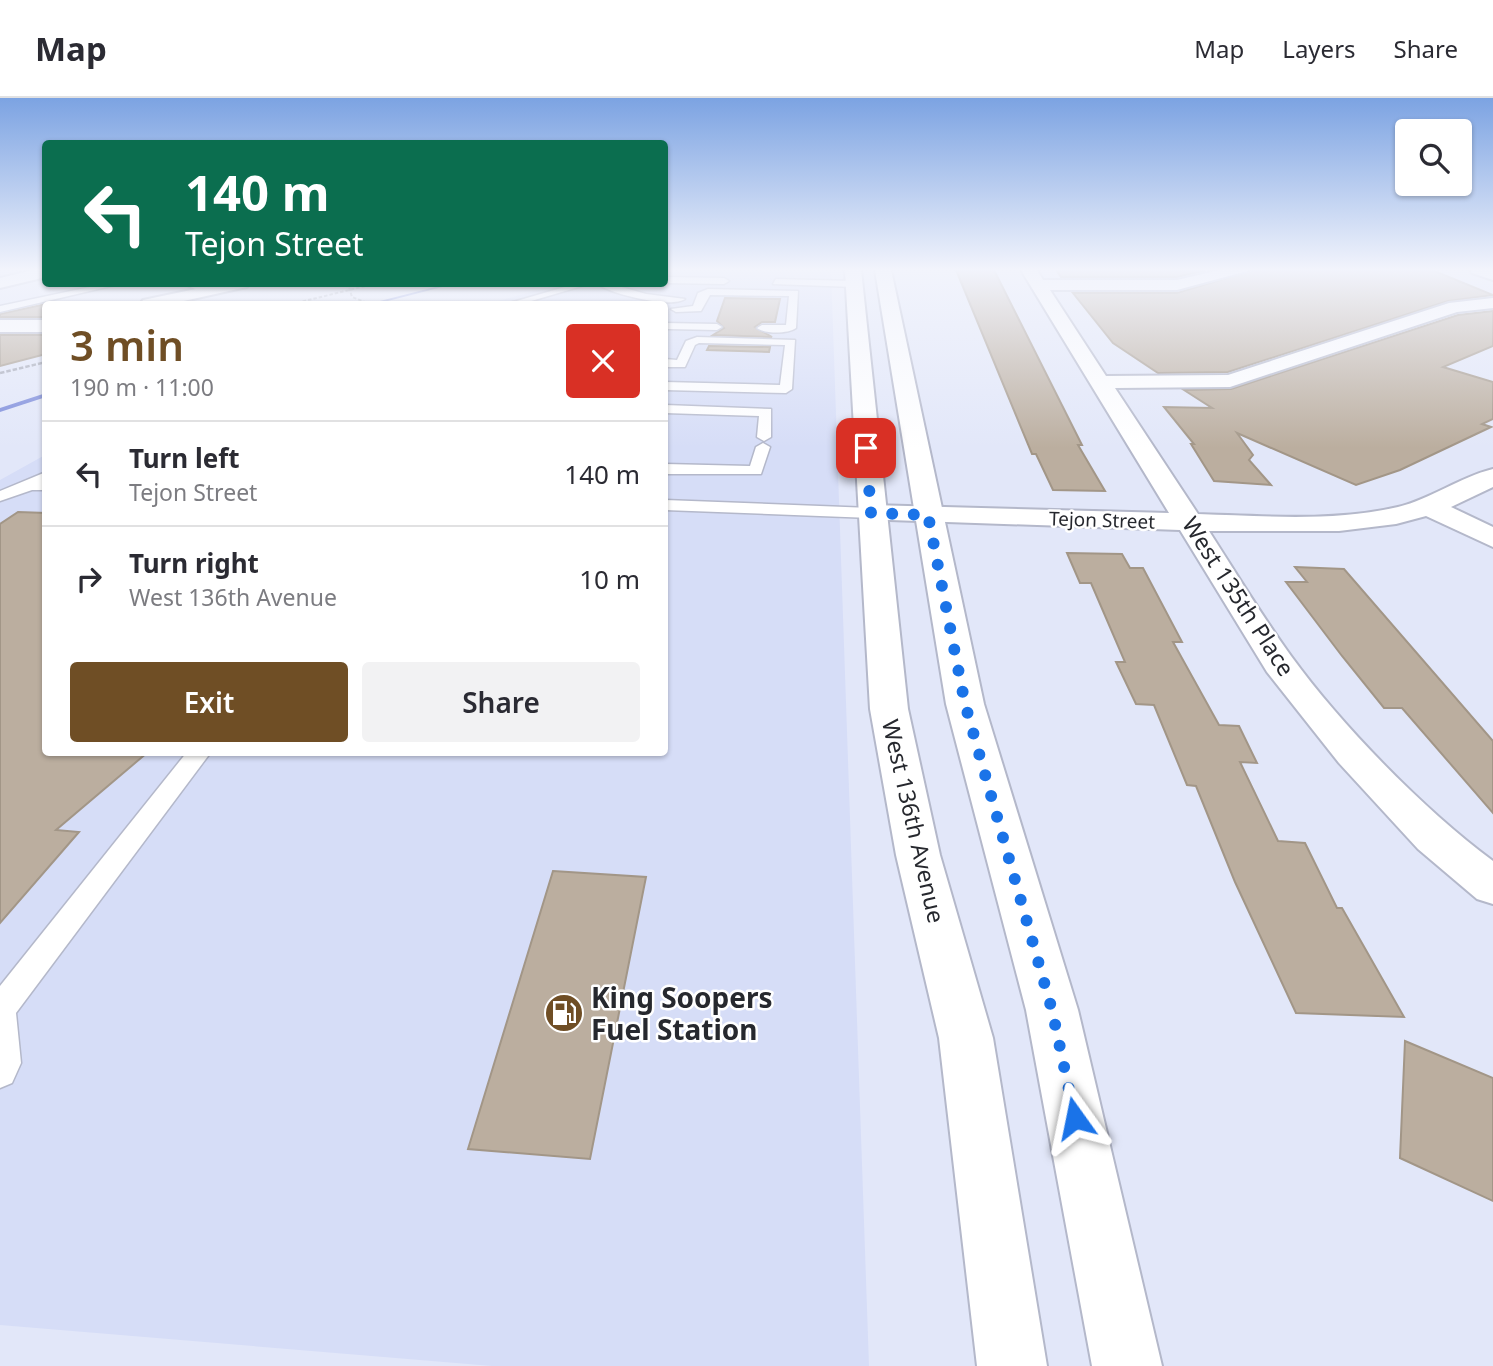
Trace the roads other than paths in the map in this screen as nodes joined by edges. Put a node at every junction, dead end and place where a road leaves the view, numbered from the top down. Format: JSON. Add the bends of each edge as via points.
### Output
{"nodes":[{"id":1,"x":863,"y":329,"type":"edge"},
{"id":2,"x":887,"y":329,"type":"edge"},
{"id":3,"x":1067,"y":329,"type":"edge"},
{"id":4,"x":1388,"y":329,"type":"edge"},
{"id":5,"x":668,"y":363,"type":"edge"},
{"id":6,"x":1102,"y":382,"type":"junction"},
{"id":7,"x":668,"y":386,"type":"edge"},
{"id":8,"x":668,"y":409,"type":"edge"},
{"id":9,"x":668,"y":469,"type":"edge"},
{"id":10,"x":1493,"y":477,"type":"edge"},
{"id":11,"x":38,"y":485,"type":"edge"},
{"id":12,"x":0,"y":496,"type":"edge"},
{"id":13,"x":668,"y":505,"type":"edge"},
{"id":14,"x":1429,"y":508,"type":"junction"},
{"id":15,"x":900,"y":514,"type":"junction"},
{"id":16,"x":1192,"y":523,"type":"junction"},
{"id":17,"x":1493,"y":538,"type":"edge"},
{"id":18,"x":197,"y":756,"type":"edge"},
{"id":19,"x":1493,"y":886,"type":"edge"},
{"id":20,"x":0,"y":1072,"type":"edge"},
{"id":21,"x":1012,"y":1366,"type":"edge"},
{"id":22,"x":1127,"y":1366,"type":"edge"}],
"edges":[{"from":1,"to":15,"type":"street","name":"West 136th Avenue"},
{"from":2,"to":15,"type":"street","name":"West 136th Avenue"},
{"from":3,"to":6,"type":"street","name":"West 135th Place"},
{"from":4,"to":6,"type":"street","via":[[1230,381]]},
{"from":5,"to":7,"type":"lane","via":[[681,364],[690,343],[697,340],[791,342],[786,389]]},
{"from":6,"to":16,"type":"street","name":"West 135th Place"},
{"from":8,"to":9,"type":"lane","via":[[766,412],[756,471]]},
{"from":10,"to":14,"type":"street","name":"Tejon Street"},
{"from":11,"to":12,"type":"lane"},
{"from":13,"to":15,"type":"lane"},
{"from":14,"to":16,"type":"street","name":"Tejon Street","via":[[1339,523]]},
{"from":14,"to":17,"type":"street"},
{"from":15,"to":16,"type":"street","name":"Tejon Street"},
{"from":15,"to":21,"type":"street","name":"West 136th Avenue","via":[[889,709],[918,855],[967,1038]]},
{"from":15,"to":22,"type":"street","name":"West 136th Avenue","via":[[965,704],[1052,1010]]},
{"from":16,"to":19,"type":"street","name":"West 135th Place","via":[[1279,664],[1328,724],[1435,839]]},
{"from":18,"to":20,"type":"lane","via":[[0,1010],[5,1062]]}]}
